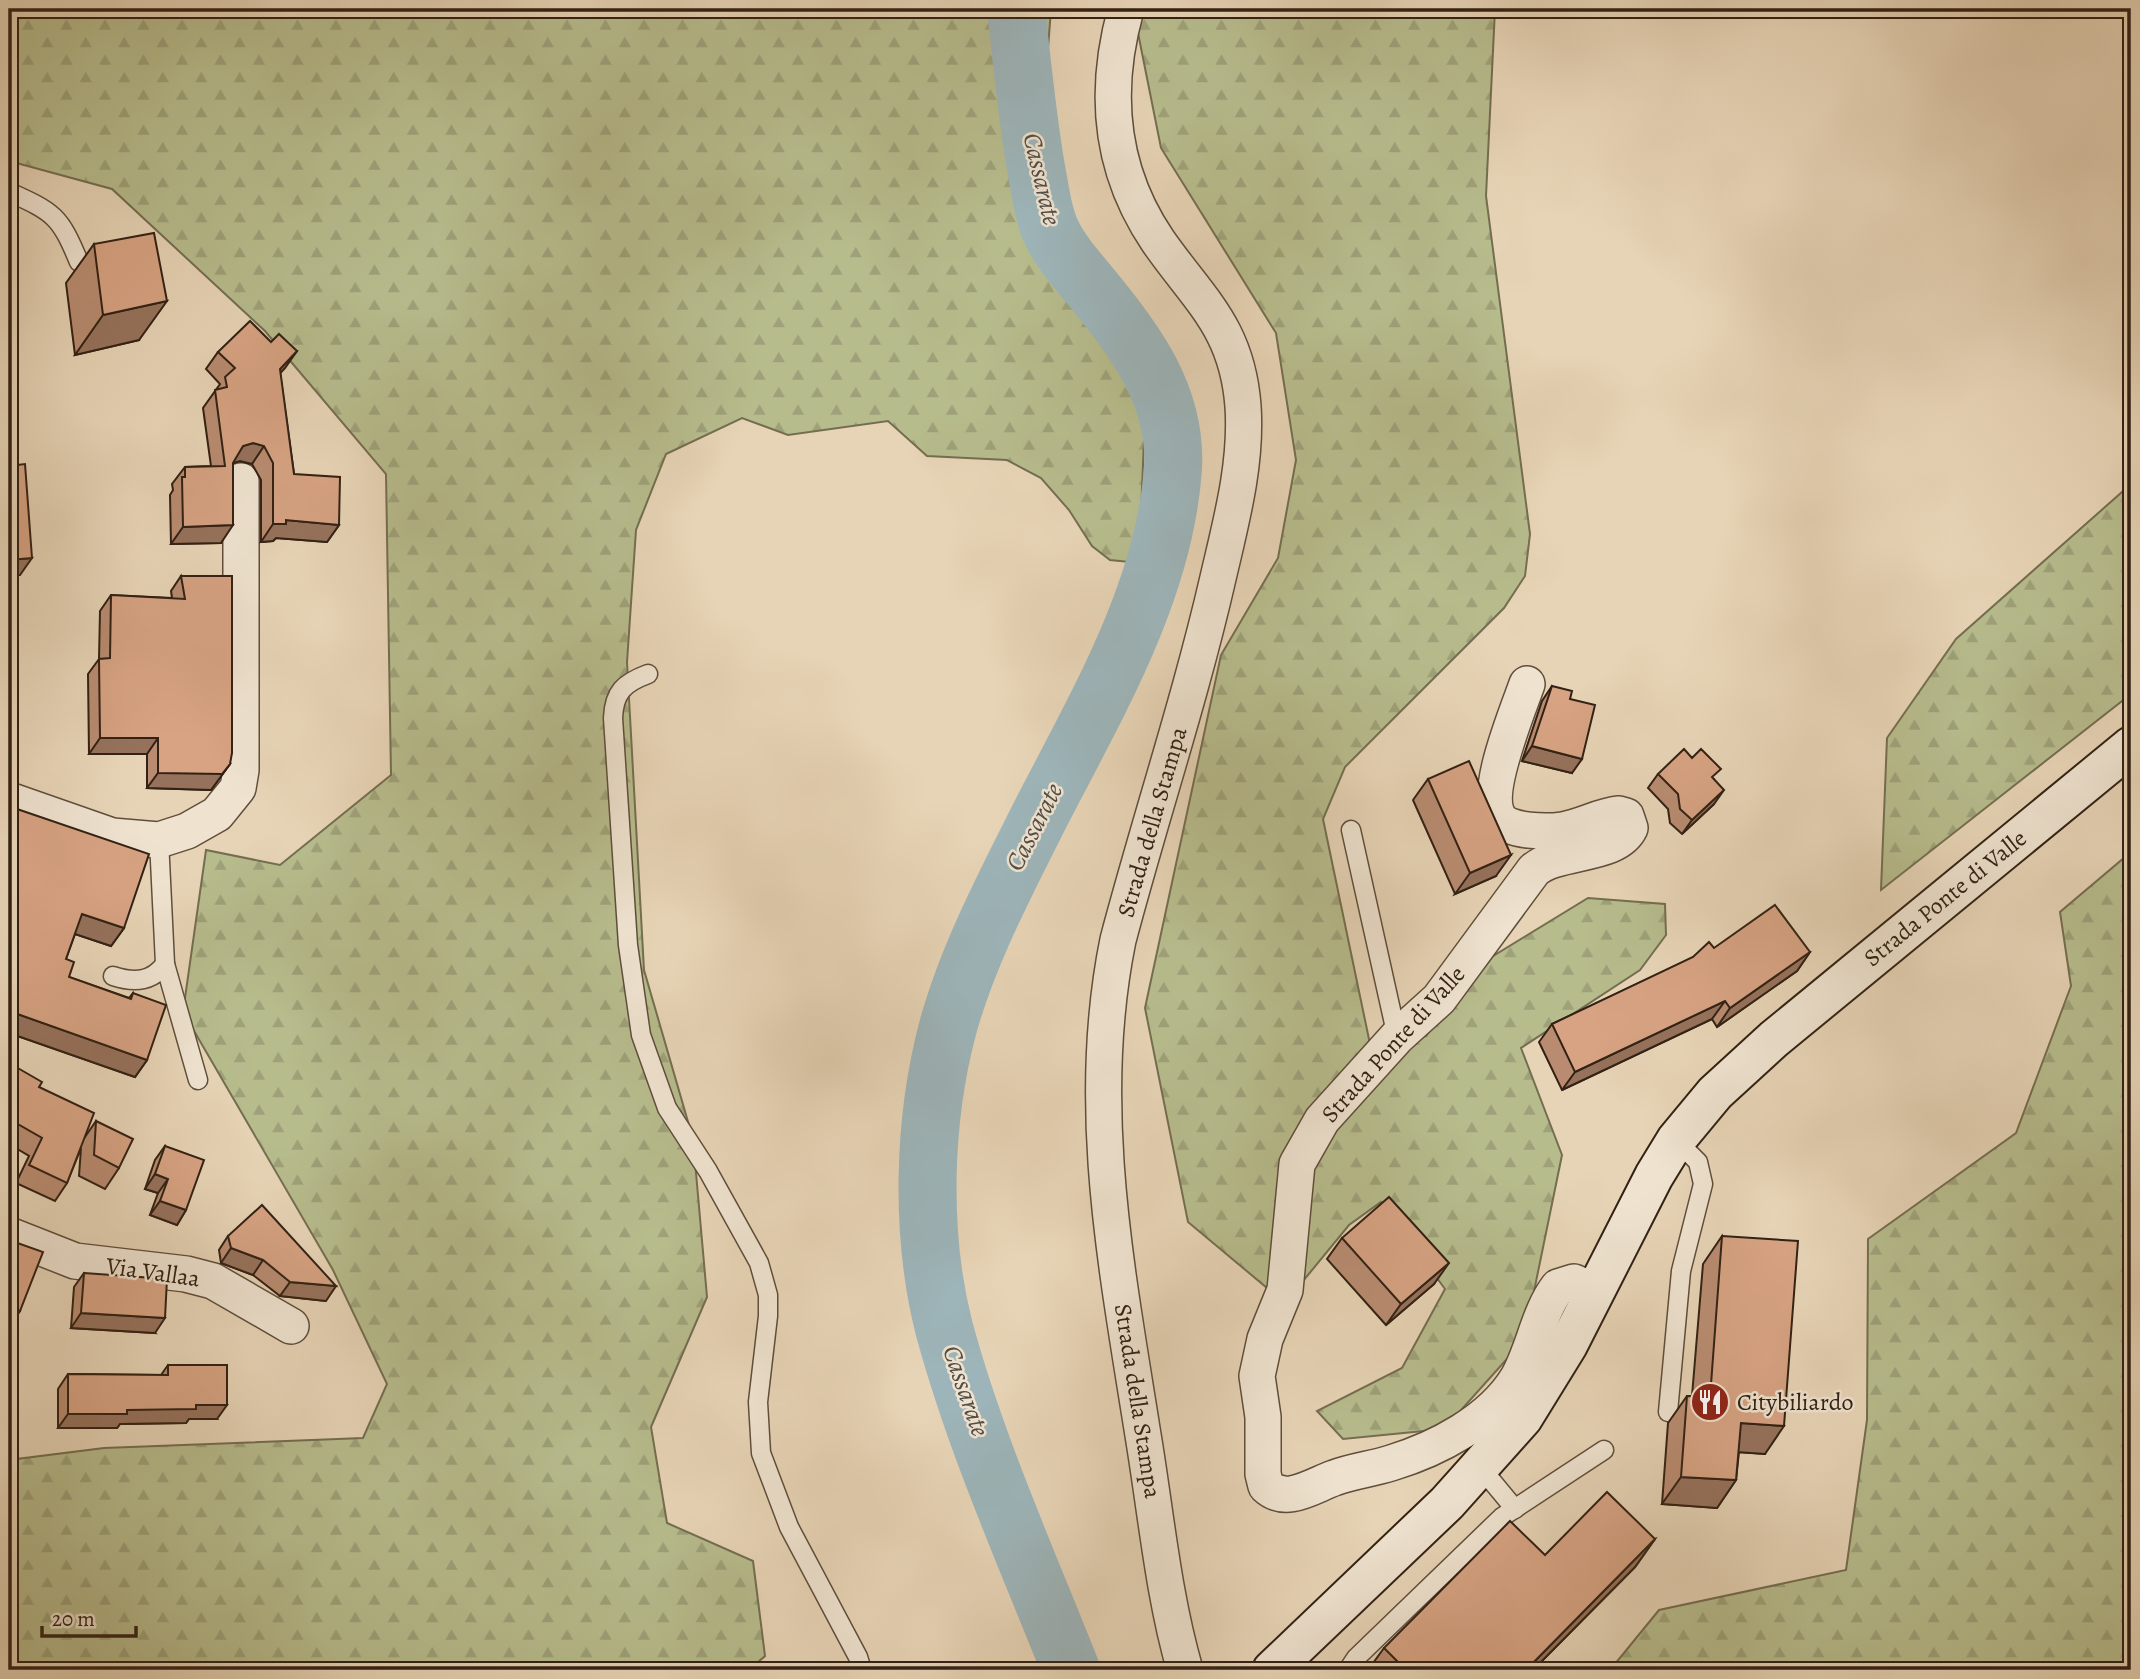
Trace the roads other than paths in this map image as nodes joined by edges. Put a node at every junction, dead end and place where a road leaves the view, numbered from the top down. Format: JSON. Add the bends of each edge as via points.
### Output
{"nodes":[{"id":1,"x":1126,"y":9,"type":"edge"},
{"id":2,"x":9,"y":192,"type":"edge"},
{"id":3,"x":79,"y":262,"type":"dead end"},
{"id":4,"x":242,"y":481,"type":"dead end"},
{"id":5,"x":648,"y":674,"type":"dead end"},
{"id":6,"x":1527,"y":684,"type":"dead end"},
{"id":7,"x":2131,"y":746,"type":"edge"},
{"id":8,"x":9,"y":800,"type":"edge"},
{"id":9,"x":1351,"y":830,"type":"dead end"},
{"id":10,"x":159,"y":840,"type":"junction"},
{"id":11,"x":165,"y":964,"type":"junction"},
{"id":12,"x":113,"y":976,"type":"dead end"},
{"id":13,"x":1397,"y":1037,"type":"junction"},
{"id":14,"x":198,"y":1080,"type":"dead end"},
{"id":15,"x":1676,"y":1140,"type":"junction"},
{"id":16,"x":9,"y":1235,"type":"edge"},
{"id":17,"x":1595,"y":1291,"type":"junction"},
{"id":18,"x":290,"y":1326,"type":"dead end"},
{"id":19,"x":1668,"y":1412,"type":"dead end"},
{"id":20,"x":1604,"y":1450,"type":"dead end"},
{"id":21,"x":1481,"y":1468,"type":"junction"},
{"id":22,"x":1515,"y":1509,"type":"junction"},
{"id":23,"x":862,"y":1670,"type":"edge"},
{"id":24,"x":1185,"y":1670,"type":"edge"},
{"id":25,"x":1272,"y":1670,"type":"edge"},
{"id":26,"x":1348,"y":1670,"type":"edge"}],
"edges":[{"from":1,"to":24,"type":"street","name":"Strada della Stampa","via":[[1111,86],[1120,161],[1140,212],[1227,335],[1240,383],[1244,432],[1230,524],[1196,673],[1118,940],[1102,1048],[1104,1156],[1115,1248],[1170,1605]]},
{"from":2,"to":3,"type":"lane","via":[[45,208],[65,227]]},
{"from":4,"to":10,"type":"street","via":[[240,779],[217,814]]},
{"from":5,"to":23,"type":"lane","via":[[621,688],[613,718],[628,945],[641,1035],[667,1108],[759,1263],[768,1306],[758,1402],[761,1452],[789,1527]]},
{"from":6,"to":13,"type":"street","name":"Strada Ponte di Valle","via":[[1497,781],[1500,820],[1506,825],[1548,831],[1619,814],[1626,816],[1630,828],[1611,844],[1553,858],[1534,870],[1439,999]]},
{"from":7,"to":15,"type":"street","name":"Strada Ponte di Valle","via":[[1739,1069]]},
{"from":8,"to":10,"type":"street","via":[[112,836]]},
{"from":9,"to":13,"type":"lane"},
{"from":10,"to":11,"type":"lane"},
{"from":11,"to":12,"type":"lane","via":[[144,979]]},
{"from":11,"to":14,"type":"lane"},
{"from":13,"to":17,"type":"street","name":"Strada Ponte di Valle","via":[[1322,1120],[1297,1164],[1285,1290],[1265,1339],[1257,1376],[1266,1486],[1282,1496],[1293,1494],[1403,1459],[1453,1435],[1488,1411],[1516,1381],[1558,1287],[1574,1282]]},
{"from":15,"to":17,"type":"street","name":"Strada Ponte di Valle"},
{"from":15,"to":19,"type":"lane","via":[[1698,1162],[1703,1184],[1681,1271]]},
{"from":16,"to":18,"type":"street","name":"Via Vallaa","via":[[75,1261],[213,1281]]},
{"from":17,"to":21,"type":"street","name":"Strada Ponte di Valle","via":[[1524,1418]]},
{"from":20,"to":22,"type":"lane"},
{"from":21,"to":22,"type":"lane"},
{"from":21,"to":25,"type":"street","name":"Strada Ponte di Valle"},
{"from":22,"to":26,"type":"lane","via":[[1365,1648]]}]}
